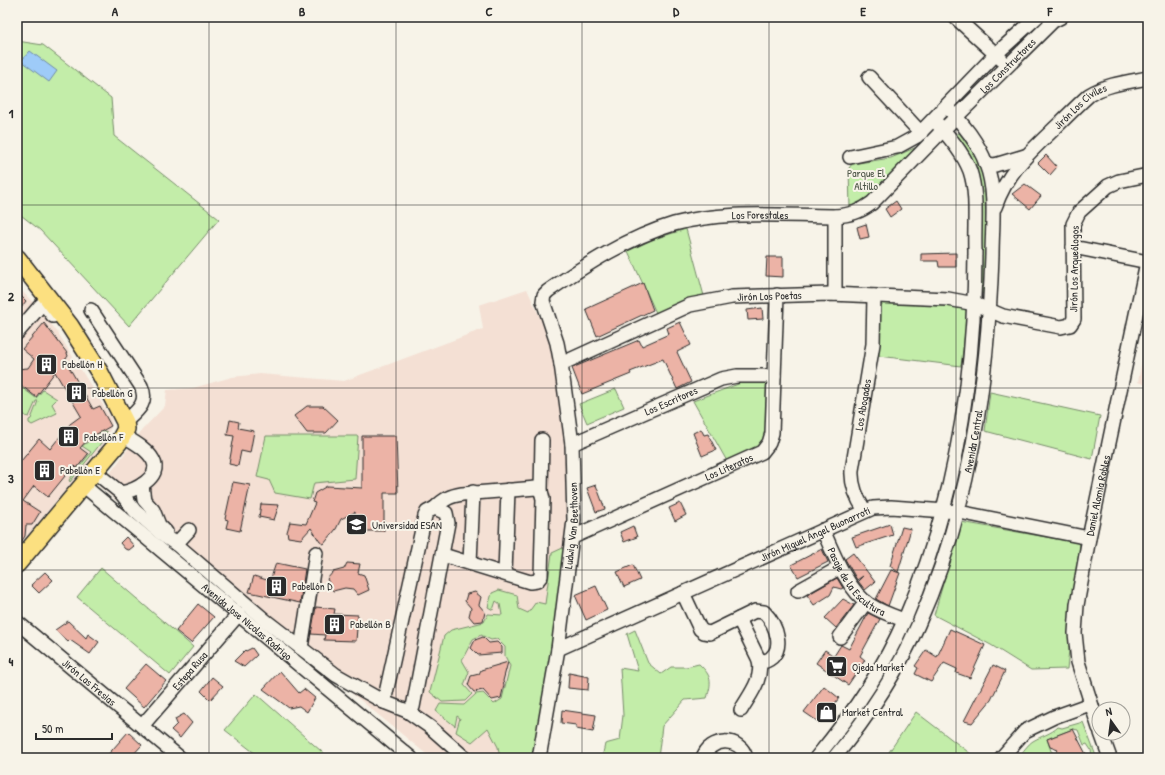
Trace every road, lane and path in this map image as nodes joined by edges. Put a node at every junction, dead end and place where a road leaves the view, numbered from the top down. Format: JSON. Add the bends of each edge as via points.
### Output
{"nodes":[{"id":1,"x":955,"y":17,"type":"edge"},
{"id":2,"x":1037,"y":17,"type":"edge"},
{"id":3,"x":1061,"y":17,"type":"edge"},
{"id":4,"x":996,"y":54,"type":"junction"},
{"id":5,"x":1007,"y":65,"type":"junction"},
{"id":6,"x":869,"y":77,"type":"dead end"},
{"id":7,"x":1148,"y":78,"type":"edge"},
{"id":8,"x":947,"y":107,"type":"junction"},
{"id":9,"x":956,"y":116,"type":"junction"},
{"id":10,"x":938,"y":125,"type":"junction"},
{"id":11,"x":921,"y":133,"type":"junction"},
{"id":12,"x":1024,"y":156,"type":"junction"},
{"id":13,"x":850,"y":157,"type":"dead end"},
{"id":14,"x":986,"y":164,"type":"junction"},
{"id":15,"x":1148,"y":175,"type":"edge"},
{"id":16,"x":835,"y":216,"type":"junction"},
{"id":17,"x":993,"y":216,"type":"junction"},
{"id":18,"x":1073,"y":247,"type":"junction"},
{"id":19,"x":1147,"y":262,"type":"edge"},
{"id":20,"x":20,"y":265,"type":"edge"},
{"id":21,"x":835,"y":294,"type":"junction"},
{"id":22,"x":544,"y":295,"type":"joint"},
{"id":23,"x":777,"y":295,"type":"junction"},
{"id":24,"x":874,"y":296,"type":"junction"},
{"id":25,"x":975,"y":304,"type":"junction"},
{"id":26,"x":91,"y":310,"type":"dead end"},
{"id":27,"x":990,"y":310,"type":"junction"},
{"id":28,"x":74,"y":332,"type":"junction"},
{"id":29,"x":17,"y":333,"type":"edge"},
{"id":30,"x":561,"y":364,"type":"junction"},
{"id":31,"x":774,"y":376,"type":"junction"},
{"id":32,"x":125,"y":429,"type":"junction"},
{"id":33,"x":542,"y":440,"type":"dead end"},
{"id":34,"x":572,"y":444,"type":"junction"},
{"id":35,"x":94,"y":472,"type":"junction"},
{"id":36,"x":142,"y":485,"type":"junction"},
{"id":37,"x":84,"y":486,"type":"junction"},
{"id":38,"x":508,"y":490,"type":"junction"},
{"id":39,"x":541,"y":491,"type":"junction"},
{"id":40,"x":473,"y":492,"type":"junction"},
{"id":41,"x":121,"y":493,"type":"junction"},
{"id":42,"x":435,"y":508,"type":"junction"},
{"id":43,"x":866,"y":511,"type":"junction"},
{"id":44,"x":942,"y":512,"type":"junction"},
{"id":45,"x":959,"y":512,"type":"junction"},
{"id":46,"x":188,"y":530,"type":"dead end"},
{"id":47,"x":823,"y":530,"type":"junction"},
{"id":48,"x":573,"y":537,"type":"junction"},
{"id":49,"x":1089,"y":538,"type":"junction"},
{"id":50,"x":176,"y":544,"type":"junction"},
{"id":51,"x":316,"y":553,"type":"dead end"},
{"id":52,"x":443,"y":555,"type":"junction"},
{"id":53,"x":470,"y":563,"type":"junction"},
{"id":54,"x":17,"y":564,"type":"edge"},
{"id":55,"x":839,"y":568,"type":"junction"},
{"id":56,"x":505,"y":573,"type":"junction"},
{"id":57,"x":798,"y":591,"type":"dead end"},
{"id":58,"x":682,"y":593,"type":"junction"},
{"id":59,"x":866,"y":602,"type":"junction"},
{"id":60,"x":238,"y":615,"type":"junction"},
{"id":61,"x":739,"y":619,"type":"junction"},
{"id":62,"x":904,"y":620,"type":"junction"},
{"id":63,"x":17,"y":622,"type":"edge"},
{"id":64,"x":840,"y":637,"type":"dead end"},
{"id":65,"x":302,"y":648,"type":"junction"},
{"id":66,"x":558,"y":649,"type":"junction"},
{"id":67,"x":759,"y":660,"type":"junction"},
{"id":68,"x":384,"y":702,"type":"junction"},
{"id":69,"x":1090,"y":704,"type":"joint"},
{"id":70,"x":741,"y":710,"type":"dead end"},
{"id":71,"x":407,"y":711,"type":"junction"},
{"id":72,"x":142,"y":726,"type":"junction"},
{"id":73,"x":1103,"y":741,"type":"edge"},
{"id":74,"x":1106,"y":755,"type":"edge"},
{"id":75,"x":180,"y":758,"type":"edge"},
{"id":76,"x":411,"y":758,"type":"edge"},
{"id":77,"x":465,"y":758,"type":"edge"},
{"id":78,"x":539,"y":758,"type":"edge"},
{"id":79,"x":703,"y":758,"type":"edge"},
{"id":80,"x":746,"y":758,"type":"edge"},
{"id":81,"x":816,"y":758,"type":"edge"},
{"id":82,"x":834,"y":758,"type":"edge"},
{"id":83,"x":1001,"y":758,"type":"edge"}],
"edges":[{"from":1,"to":4,"type":"street"},
{"from":2,"to":4,"type":"street"},
{"from":3,"to":5,"type":"street","name":"Los Constructores","via":[[1053,21]]},
{"from":4,"to":5,"type":"street"},
{"from":4,"to":8,"type":"street"},
{"from":5,"to":9,"type":"street","name":"Los Constructores"},
{"from":6,"to":11,"type":"street"},
{"from":7,"to":12,"type":"street","name":"Jirón Los Civiles","via":[[1117,83],[1089,95]]},
{"from":8,"to":9,"type":"street","name":"Avenida Central"},
{"from":8,"to":10,"type":"street"},
{"from":9,"to":10,"type":"street","name":"Los Forestales"},
{"from":9,"to":14,"type":"street","name":"Avenida Central"},
{"from":10,"to":11,"type":"street"},
{"from":10,"to":16,"type":"street","name":"Los Forestales","via":[[872,203],[857,213]]},
{"from":10,"to":25,"type":"street","name":"Avenida Central","via":[[966,162],[972,182]]},
{"from":11,"to":13,"type":"street","via":[[897,147]]},
{"from":12,"to":14,"type":"street","name":"Jirón Los Civiles","via":[[995,166]]},
{"from":12,"to":17,"type":"street","name":"Jirón Los Civiles","via":[[999,195]]},
{"from":14,"to":17,"type":"street","name":"Avenida Central","via":[[992,190]]},
{"from":15,"to":18,"type":"street","name":"Jirón Los Arqueólogos","via":[[1108,186],[1079,212],[1073,224]]},
{"from":16,"to":21,"type":"street"},
{"from":16,"to":22,"type":"street","name":"Los Forestales","via":[[725,216],[674,224],[647,234],[590,262]]},
{"from":17,"to":27,"type":"street","name":"Avenida Central"},
{"from":18,"to":19,"type":"street"},
{"from":18,"to":27,"type":"street","name":"Jirón Los Arqueólogos","via":[[1074,319],[1070,325],[1061,327],[1002,316]]},
{"from":19,"to":49,"type":"street","name":"Daniel Alomia Robles"},
{"from":20,"to":28,"type":"main road"},
{"from":21,"to":23,"type":"street","name":"Jirón Los Poetas"},
{"from":21,"to":24,"type":"street","name":"Jirón Los Poetas"},
{"from":22,"to":30,"type":"street","name":"Ludwig Van Beethoven","via":[[544,308],[557,343]]},
{"from":23,"to":30,"type":"street","name":"Jirón Los Poetas","via":[[732,297],[690,305]]},
{"from":23,"to":31,"type":"street","name":"Los Literatos"},
{"from":24,"to":25,"type":"street","name":"Jirón Los Poetas","via":[[948,299]]},
{"from":24,"to":43,"type":"street","name":"Los Abogados","via":[[873,344],[852,470],[852,484]]},
{"from":25,"to":27,"type":"street","name":"Jirón Los Poetas"},
{"from":25,"to":44,"type":"street","name":"Avenida Central","via":[[960,429]]},
{"from":26,"to":32,"type":"street","via":[[145,394],[141,406]]},
{"from":27,"to":45,"type":"street","name":"Avenida Central","via":[[975,431]]},
{"from":28,"to":29,"type":"street","via":[[61,327],[43,304]]},
{"from":28,"to":32,"type":"main road","via":[[100,373]]},
{"from":30,"to":34,"type":"street","name":"Ludwig Van Beethoven"},
{"from":31,"to":34,"type":"street","name":"Los Escritores","via":[[737,376],[721,379]]},
{"from":31,"to":48,"type":"street","name":"Los Literatos","via":[[772,433],[769,443],[762,452]]},
{"from":32,"to":35,"type":"main road"},
{"from":32,"to":36,"type":"street","via":[[155,464],[155,470]]},
{"from":33,"to":39,"type":"street"},
{"from":34,"to":48,"type":"street","name":"Ludwig Van Beethoven"},
{"from":35,"to":37,"type":"main road"},
{"from":35,"to":41,"type":"street"},
{"from":36,"to":41,"type":"street","via":[[132,491]]},
{"from":36,"to":50,"type":"street","via":[[144,500],[153,510],[160,527]]},
{"from":37,"to":54,"type":"main road"},
{"from":37,"to":60,"type":"street","name":"Avenida Jose Nicolas Rodrigo"},
{"from":38,"to":39,"type":"street","via":[[536,488]]},
{"from":38,"to":40,"type":"street"},
{"from":38,"to":56,"type":"street"},
{"from":39,"to":56,"type":"street","via":[[541,576],[537,581],[530,582]]},
{"from":40,"to":42,"type":"street","via":[[452,495]]},
{"from":40,"to":53,"type":"street"},
{"from":41,"to":50,"type":"street","via":[[135,511]]},
{"from":42,"to":52,"type":"street","via":[[442,510],[448,518]]},
{"from":42,"to":68,"type":"street","via":[[425,516]]},
{"from":43,"to":44,"type":"street","name":"Jirón Miguel Ángel Buonarroti","via":[[885,507]]},
{"from":43,"to":47,"type":"street","name":"Jirón Miguel Ángel Buonarroti"},
{"from":44,"to":45,"type":"street","name":"Jirón Miguel Ángel Buonarroti"},
{"from":44,"to":62,"type":"street","name":"Avenida Central","via":[[915,595]]},
{"from":45,"to":49,"type":"street","name":"Jirón Miguel Ángel Buonarroti"},
{"from":45,"to":82,"type":"street","name":"Avenida Central","via":[[930,598],[904,654],[878,699]]},
{"from":46,"to":50,"type":"street"},
{"from":47,"to":55,"type":"street","name":"Pasaje de la Escultura"},
{"from":47,"to":58,"type":"street","name":"Jirón Miguel Ángel Buonarroti"},
{"from":48,"to":66,"type":"street","name":"Ludwig Van Beethoven"},
{"from":49,"to":69,"type":"street","name":"Daniel Alomia Robles","via":[[1077,605],[1075,633],[1078,662]]},
{"from":50,"to":65,"type":"street","via":[[266,621]]},
{"from":51,"to":65,"type":"street"},
{"from":52,"to":53,"type":"street"},
{"from":52,"to":71,"type":"street","via":[[413,707]]},
{"from":53,"to":56,"type":"street"},
{"from":55,"to":57,"type":"street"},
{"from":55,"to":59,"type":"street","name":"Pasaje de la Escultura"},
{"from":58,"to":61,"type":"street","via":[[700,629],[704,632],[710,633]]},
{"from":58,"to":66,"type":"street","name":"Jirón Miguel Ángel Buonarroti"},
{"from":59,"to":62,"type":"street","name":"Pasaje de la Escultura"},
{"from":59,"to":64,"type":"street"},
{"from":60,"to":72,"type":"street","name":"Estepa Rusa"},
{"from":60,"to":76,"type":"street","name":"Avenida Jose Nicolas Rodrigo"},
{"from":61,"to":67,"type":"street"},
{"from":61,"to":67,"type":"street","via":[[755,611],[764,612],[777,633],[778,645],[773,655],[766,661]]},
{"from":62,"to":81,"type":"street","name":"Avenida Central","via":[[891,650],[865,692]]},
{"from":63,"to":72,"type":"street","name":"Jirón Las Fresias"},
{"from":65,"to":68,"type":"street","via":[[336,675]]},
{"from":66,"to":78,"type":"street","name":"Ludwig Van Beethoven"},
{"from":67,"to":70,"type":"street","via":[[759,679]]},
{"from":68,"to":71,"type":"street"},
{"from":69,"to":83,"type":"street","via":[[1025,731]]},
{"from":71,"to":77,"type":"street"},
{"from":72,"to":75,"type":"street","name":"Jirón Las Fresias"},
{"from":73,"to":74,"type":"street"},
{"from":79,"to":80,"type":"street","via":[[708,748],[714,744],[728,742],[741,748]]}]}
